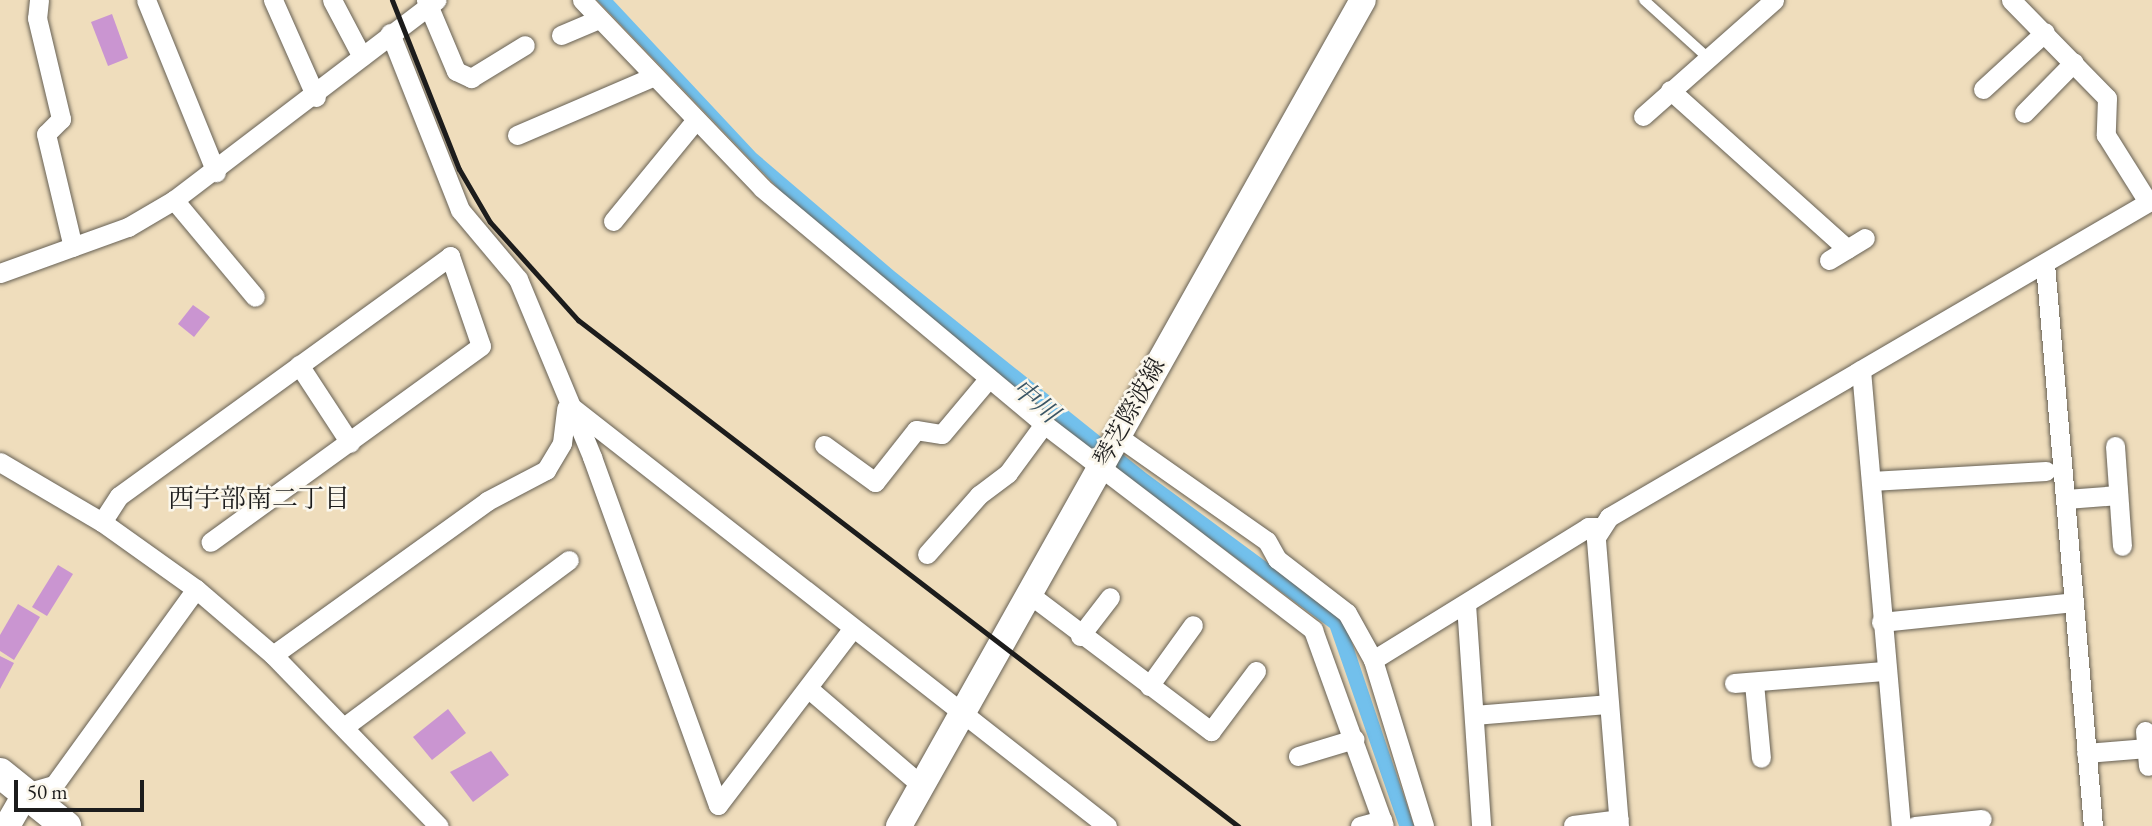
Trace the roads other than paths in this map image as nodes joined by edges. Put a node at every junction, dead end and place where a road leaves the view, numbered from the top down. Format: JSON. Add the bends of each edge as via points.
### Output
{"nodes":[{"id":1,"x":39,"y":0,"type":"edge"},
{"id":2,"x":146,"y":0,"type":"edge"},
{"id":3,"x":273,"y":0,"type":"edge"},
{"id":4,"x":332,"y":0,"type":"edge"},
{"id":5,"x":582,"y":0,"type":"edge"},
{"id":6,"x":1363,"y":0,"type":"edge"},
{"id":7,"x":1644,"y":0,"type":"edge"},
{"id":8,"x":1774,"y":0,"type":"edge"},
{"id":9,"x":2011,"y":0,"type":"edge"},
{"id":10,"x":432,"y":1,"type":"edge"},
{"id":11,"x":599,"y":19,"type":"junction"},
{"id":12,"x":2045,"y":32,"type":"junction"},
{"id":13,"x":390,"y":33,"type":"junction"},
{"id":14,"x":561,"y":35,"type":"dead end"},
{"id":15,"x":525,"y":45,"type":"dead end"},
{"id":16,"x":1706,"y":56,"type":"junction"},
{"id":17,"x":362,"y":57,"type":"junction"},
{"id":18,"x":2074,"y":62,"type":"junction"},
{"id":19,"x":652,"y":77,"type":"junction"},
{"id":20,"x":1983,"y":89,"type":"dead end"},
{"id":21,"x":1670,"y":90,"type":"junction"},
{"id":22,"x":316,"y":97,"type":"junction"},
{"id":23,"x":2024,"y":113,"type":"dead end"},
{"id":24,"x":1643,"y":116,"type":"dead end"},
{"id":25,"x":694,"y":121,"type":"junction"},
{"id":26,"x":517,"y":135,"type":"dead end"},
{"id":27,"x":216,"y":172,"type":"junction"},
{"id":28,"x":174,"y":201,"type":"junction"},
{"id":29,"x":2150,"y":201,"type":"edge"},
{"id":30,"x":613,"y":221,"type":"dead end"},
{"id":31,"x":1865,"y":238,"type":"dead end"},
{"id":32,"x":73,"y":247,"type":"junction"},
{"id":33,"x":1847,"y":248,"type":"junction"},
{"id":34,"x":1829,"y":260,"type":"dead end"},
{"id":35,"x":2045,"y":264,"type":"junction"},
{"id":36,"x":0,"y":273,"type":"edge"},
{"id":37,"x":255,"y":297,"type":"dead end"},
{"id":38,"x":299,"y":365,"type":"junction"},
{"id":39,"x":1861,"y":370,"type":"junction"},
{"id":40,"x":989,"y":378,"type":"junction"},
{"id":41,"x":566,"y":402,"type":"junction"},
{"id":42,"x":1044,"y":425,"type":"junction"},
{"id":43,"x":350,"y":443,"type":"junction"},
{"id":44,"x":824,"y":445,"type":"dead end"},
{"id":45,"x":2115,"y":446,"type":"dead end"},
{"id":46,"x":1108,"y":450,"type":"junction"},
{"id":47,"x":0,"y":462,"type":"edge"},
{"id":48,"x":2046,"y":471,"type":"dead end"},
{"id":49,"x":1871,"y":481,"type":"junction"},
{"id":50,"x":2118,"y":495,"type":"junction"},
{"id":51,"x":2066,"y":499,"type":"junction"},
{"id":52,"x":102,"y":522,"type":"junction"},
{"id":53,"x":1602,"y":527,"type":"junction"},
{"id":54,"x":210,"y":542,"type":"dead end"},
{"id":55,"x":2122,"y":546,"type":"dead end"},
{"id":56,"x":928,"y":554,"type":"dead end"},
{"id":57,"x":569,"y":560,"type":"dead end"},
{"id":58,"x":1303,"y":581,"type":"junction"},
{"id":59,"x":196,"y":589,"type":"junction"},
{"id":60,"x":1029,"y":594,"type":"junction"},
{"id":61,"x":1110,"y":597,"type":"dead end"},
{"id":62,"x":2074,"y":602,"type":"junction"},
{"id":63,"x":1286,"y":604,"type":"junction"},
{"id":64,"x":1465,"y":604,"type":"junction"},
{"id":65,"x":1881,"y":622,"type":"junction"},
{"id":66,"x":1194,"y":625,"type":"dead end"},
{"id":67,"x":852,"y":629,"type":"junction"},
{"id":68,"x":1080,"y":636,"type":"junction"},
{"id":69,"x":273,"y":655,"type":"junction"},
{"id":70,"x":1373,"y":660,"type":"junction"},
{"id":71,"x":1256,"y":671,"type":"dead end"},
{"id":72,"x":1884,"y":671,"type":"junction"},
{"id":73,"x":1149,"y":685,"type":"junction"},
{"id":74,"x":809,"y":689,"type":"junction"},
{"id":75,"x":1607,"y":704,"type":"junction"},
{"id":76,"x":963,"y":712,"type":"junction"},
{"id":77,"x":1474,"y":715,"type":"junction"},
{"id":78,"x":344,"y":727,"type":"junction"},
{"id":79,"x":1354,"y":739,"type":"junction"},
{"id":80,"x":2147,"y":748,"type":"dead end"},
{"id":81,"x":2086,"y":753,"type":"junction"},
{"id":82,"x":1298,"y":756,"type":"dead end"},
{"id":83,"x":1761,"y":758,"type":"dead end"},
{"id":84,"x":0,"y":773,"type":"edge"},
{"id":85,"x":922,"y":786,"type":"junction"},
{"id":86,"x":26,"y":793,"type":"junction"},
{"id":87,"x":1573,"y":820,"type":"edge"},
{"id":88,"x":1982,"y":820,"type":"dead end"},
{"id":89,"x":1383,"y":823,"type":"edge"},
{"id":90,"x":1619,"y":823,"type":"edge"},
{"id":91,"x":901,"y":825,"type":"edge"},
{"id":92,"x":7,"y":826,"type":"edge"},
{"id":93,"x":66,"y":826,"type":"edge"},
{"id":94,"x":439,"y":826,"type":"edge"},
{"id":95,"x":1107,"y":826,"type":"edge"},
{"id":96,"x":1360,"y":826,"type":"edge"},
{"id":97,"x":1424,"y":826,"type":"edge"},
{"id":98,"x":1480,"y":826,"type":"edge"},
{"id":99,"x":1901,"y":826,"type":"edge"},
{"id":100,"x":1915,"y":826,"type":"edge"},
{"id":101,"x":2092,"y":826,"type":"edge"}],
"edges":[{"from":1,"to":32,"type":"street","via":[[37,18],[61,119],[46,134]]},
{"from":2,"to":27,"type":"street"},
{"from":3,"to":22,"type":"street"},
{"from":4,"to":17,"type":"street"},
{"from":5,"to":11,"type":"street"},
{"from":6,"to":46,"type":"main road","name":"琴芝際波線"},
{"from":7,"to":16,"type":"lane"},
{"from":8,"to":16,"type":"street"},
{"from":9,"to":12,"type":"street"},
{"from":10,"to":13,"type":"street"},
{"from":10,"to":15,"type":"street","via":[[456,71],[471,78]]},
{"from":11,"to":14,"type":"street"},
{"from":11,"to":19,"type":"street"},
{"from":12,"to":18,"type":"street"},
{"from":12,"to":20,"type":"street"},
{"from":13,"to":17,"type":"street"},
{"from":13,"to":41,"type":"street","via":[[460,210],[518,279]]},
{"from":16,"to":21,"type":"street"},
{"from":17,"to":22,"type":"street"},
{"from":18,"to":23,"type":"street"},
{"from":18,"to":29,"type":"street","via":[[2107,98],[2106,135]]},
{"from":19,"to":25,"type":"street"},
{"from":19,"to":26,"type":"street"},
{"from":21,"to":24,"type":"street"},
{"from":21,"to":33,"type":"street"},
{"from":22,"to":27,"type":"street"},
{"from":25,"to":30,"type":"street"},
{"from":25,"to":40,"type":"street","via":[[753,180]]},
{"from":27,"to":28,"type":"street"},
{"from":28,"to":32,"type":"street"},
{"from":28,"to":37,"type":"street"},
{"from":29,"to":35,"type":"street"},
{"from":31,"to":33,"type":"street"},
{"from":32,"to":36,"type":"street"},
{"from":33,"to":34,"type":"street"},
{"from":35,"to":39,"type":"street"},
{"from":35,"to":51,"type":"street"},
{"from":38,"to":43,"type":"street"},
{"from":38,"to":43,"type":"street","via":[[450,256],[481,346]]},
{"from":38,"to":52,"type":"street","via":[[119,496]]},
{"from":39,"to":49,"type":"street"},
{"from":39,"to":53,"type":"street","via":[[1609,517]]},
{"from":40,"to":42,"type":"street"},
{"from":40,"to":44,"type":"street","via":[[942,434],[916,430],[875,482]]},
{"from":41,"to":67,"type":"street"},
{"from":41,"to":69,"type":"street","via":[[568,424],[546,470],[487,501]]},
{"from":41,"to":74,"type":"street","via":[[663,644],[718,805]]},
{"from":42,"to":46,"type":"street"},
{"from":42,"to":56,"type":"street","via":[[1008,473],[979,495]]},
{"from":43,"to":54,"type":"street"},
{"from":45,"to":50,"type":"street"},
{"from":46,"to":58,"type":"street","via":[[1267,541],[1277,559]]},
{"from":46,"to":60,"type":"main road","name":"琴芝際波線"},
{"from":46,"to":63,"type":"street"},
{"from":47,"to":52,"type":"street"},
{"from":48,"to":49,"type":"street"},
{"from":49,"to":65,"type":"street"},
{"from":50,"to":51,"type":"street"},
{"from":50,"to":55,"type":"street"},
{"from":51,"to":62,"type":"street"},
{"from":52,"to":59,"type":"street"},
{"from":53,"to":64,"type":"street","via":[[1588,527]]},
{"from":53,"to":75,"type":"street","via":[[1596,537]]},
{"from":57,"to":78,"type":"street"},
{"from":58,"to":63,"type":"street"},
{"from":58,"to":70,"type":"street","via":[[1347,613]]},
{"from":59,"to":69,"type":"street"},
{"from":59,"to":86,"type":"street","via":[[54,785]]},
{"from":60,"to":68,"type":"street"},
{"from":60,"to":76,"type":"main road","name":"琴芝際波線"},
{"from":61,"to":68,"type":"street"},
{"from":62,"to":65,"type":"street"},
{"from":62,"to":81,"type":"street"},
{"from":63,"to":79,"type":"street","via":[[1321,645]]},
{"from":64,"to":70,"type":"street"},
{"from":64,"to":77,"type":"street"},
{"from":65,"to":72,"type":"street"},
{"from":66,"to":73,"type":"street"},
{"from":67,"to":74,"type":"street"},
{"from":67,"to":76,"type":"street"},
{"from":68,"to":73,"type":"street"},
{"from":69,"to":78,"type":"street"},
{"from":70,"to":97,"type":"street"},
{"from":71,"to":73,"type":"street","via":[[1210,732]]},
{"from":72,"to":83,"type":"street","via":[[1744,683]]},
{"from":72,"to":99,"type":"street"},
{"from":74,"to":85,"type":"street"},
{"from":75,"to":77,"type":"street"},
{"from":75,"to":90,"type":"street"},
{"from":76,"to":85,"type":"main road","name":"琴芝際波線"},
{"from":76,"to":95,"type":"street"},
{"from":77,"to":98,"type":"street"},
{"from":78,"to":94,"type":"street"},
{"from":79,"to":82,"type":"street"},
{"from":79,"to":89,"type":"street"},
{"from":80,"to":81,"type":"street"},
{"from":81,"to":101,"type":"street"},
{"from":84,"to":86,"type":"main road"},
{"from":85,"to":91,"type":"main road","name":"琴芝際波線"},
{"from":86,"to":92,"type":"main road"},
{"from":86,"to":93,"type":"main road"},
{"from":87,"to":90,"type":"street"},
{"from":88,"to":100,"type":"street"},
{"from":89,"to":96,"type":"street"}]}
